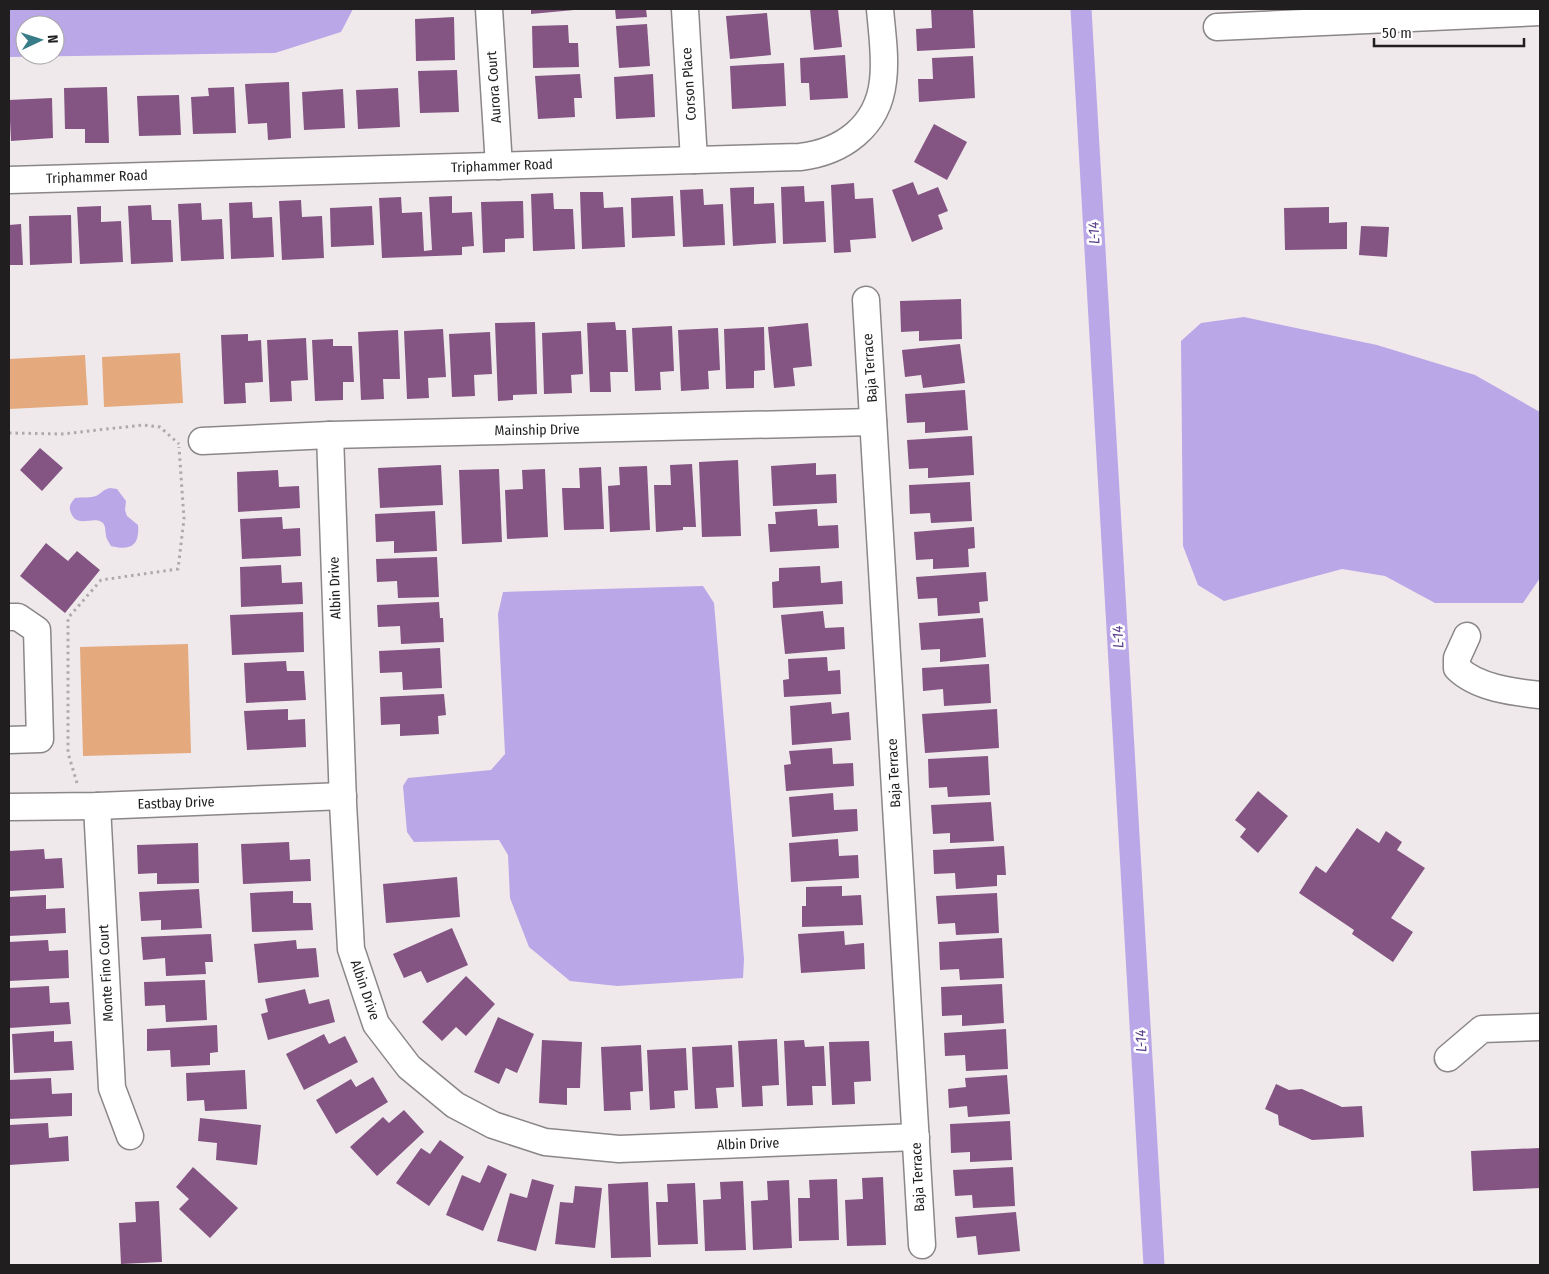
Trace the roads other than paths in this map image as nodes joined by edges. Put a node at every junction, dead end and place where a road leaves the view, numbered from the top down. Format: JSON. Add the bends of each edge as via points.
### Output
{"nodes":[{"id":1,"x":489,"y":9,"type":"edge"},
{"id":2,"x":685,"y":9,"type":"edge"},
{"id":3,"x":880,"y":9,"type":"edge"},
{"id":4,"x":1540,"y":12,"type":"edge"},
{"id":5,"x":1394,"y":14,"type":"edge"},
{"id":6,"x":1228,"y":21,"type":"edge"},
{"id":7,"x":694,"y":160,"type":"junction"},
{"id":8,"x":499,"y":166,"type":"junction"},
{"id":9,"x":9,"y":180,"type":"edge"},
{"id":10,"x":866,"y":300,"type":"dead end"},
{"id":11,"x":873,"y":422,"type":"junction"},
{"id":12,"x":330,"y":435,"type":"junction"},
{"id":13,"x":202,"y":440,"type":"dead end"},
{"id":14,"x":9,"y":617,"type":"edge"},
{"id":15,"x":1466,"y":636,"type":"dead end"},
{"id":16,"x":1540,"y":696,"type":"edge"},
{"id":17,"x":9,"y":740,"type":"edge"},
{"id":18,"x":343,"y":796,"type":"junction"},
{"id":19,"x":97,"y":806,"type":"junction"},
{"id":20,"x":9,"y":807,"type":"edge"},
{"id":21,"x":1540,"y":1027,"type":"edge"},
{"id":22,"x":1448,"y":1058,"type":"dead end"},
{"id":23,"x":130,"y":1136,"type":"dead end"},
{"id":24,"x":916,"y":1137,"type":"junction"},
{"id":25,"x":922,"y":1245,"type":"dead end"}],
"edges":[{"from":1,"to":8,"type":"street","name":"Aurora Court"},
{"from":2,"to":7,"type":"street","name":"Corson Place"},
{"from":3,"to":7,"type":"street","name":"Triphammer Road","via":[[883,83],[873,112],[855,135],[829,151],[814,155]]},
{"from":4,"to":5,"type":"street"},
{"from":5,"to":6,"type":"street"},
{"from":7,"to":8,"type":"street","name":"Triphammer Road"},
{"from":8,"to":9,"type":"street","name":"Triphammer Road"},
{"from":10,"to":11,"type":"street","name":"Baja Terrace"},
{"from":11,"to":12,"type":"street","name":"Mainship Drive"},
{"from":11,"to":24,"type":"street","name":"Baja Terrace"},
{"from":12,"to":13,"type":"street","name":"Mainship Drive"},
{"from":12,"to":18,"type":"street","name":"Albin Drive"},
{"from":14,"to":17,"type":"street","via":[[18,617],[37,630],[40,739]]},
{"from":15,"to":16,"type":"street","via":[[1457,658],[1457,668],[1464,675],[1512,692]]},
{"from":18,"to":19,"type":"street","name":"Eastbay Drive"},
{"from":18,"to":24,"type":"street","name":"Albin Drive","via":[[351,949],[376,1024],[409,1066],[455,1104],[492,1125],[545,1142],[619,1149]]},
{"from":19,"to":20,"type":"street","name":"Eastbay Drive"},
{"from":19,"to":23,"type":"street","name":"Monte Fino Court","via":[[112,1088]]},
{"from":21,"to":22,"type":"street","via":[[1482,1030]]},
{"from":24,"to":25,"type":"street","name":"Baja Terrace"}]}
